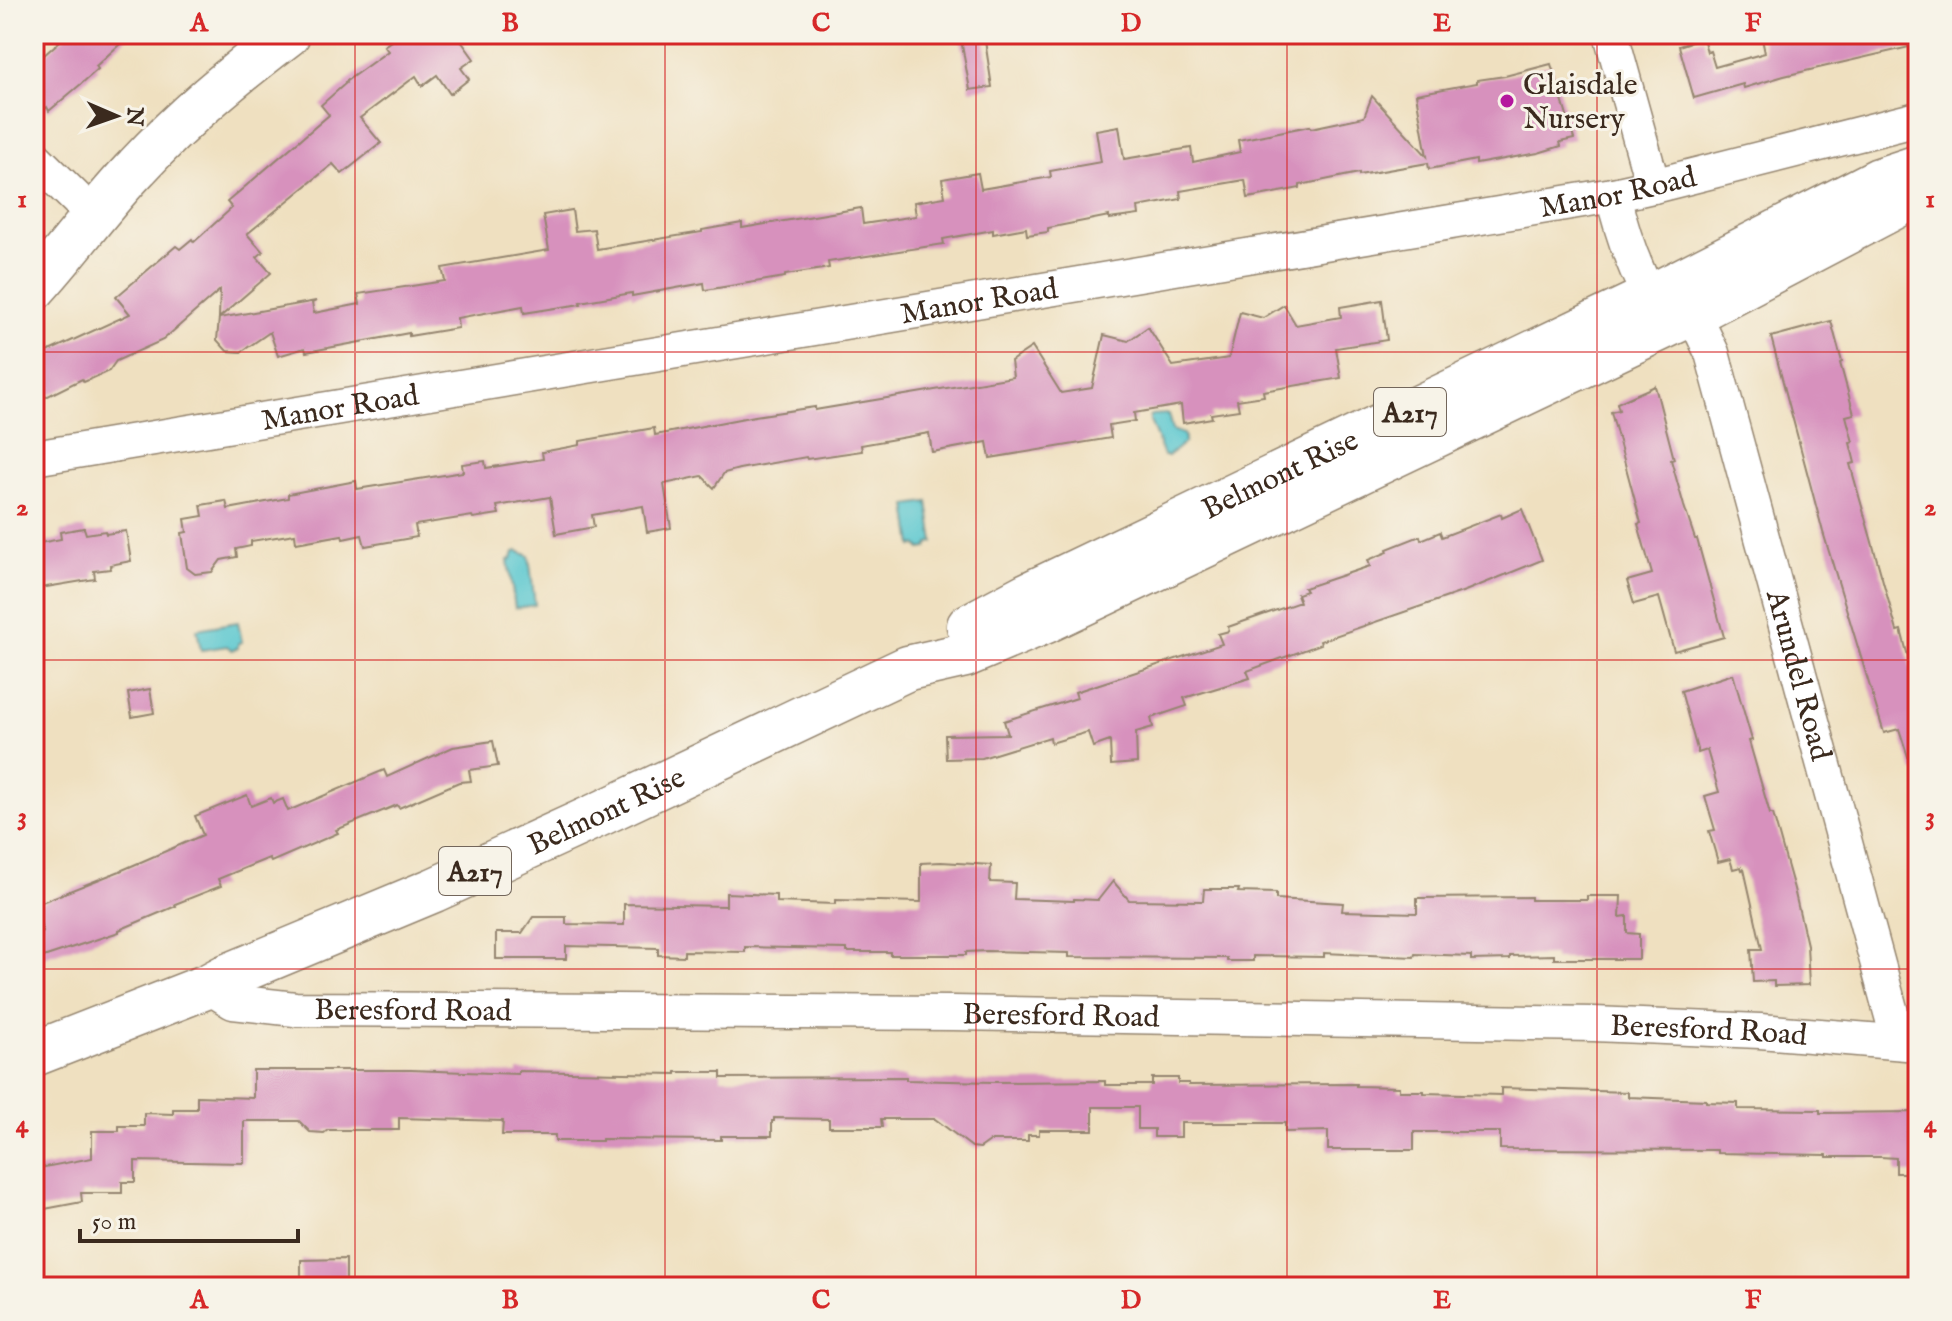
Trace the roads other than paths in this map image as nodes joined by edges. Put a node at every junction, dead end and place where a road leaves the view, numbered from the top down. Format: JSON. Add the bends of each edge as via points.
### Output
{"nodes":[{"id":1,"x":288,"y":34,"type":"edge"},
{"id":2,"x":1611,"y":34,"type":"edge"},
{"id":3,"x":1918,"y":119,"type":"edge"},
{"id":4,"x":34,"y":157,"type":"edge"},
{"id":5,"x":1918,"y":167,"type":"edge"},
{"id":6,"x":1653,"y":186,"type":"junction"},
{"id":7,"x":1613,"y":195,"type":"junction"},
{"id":8,"x":1918,"y":199,"type":"edge"},
{"id":9,"x":95,"y":217,"type":"junction"},
{"id":10,"x":34,"y":288,"type":"edge"},
{"id":11,"x":1650,"y":297,"type":"junction"},
{"id":12,"x":1693,"y":313,"type":"junction"},
{"id":13,"x":34,"y":458,"type":"edge"},
{"id":14,"x":908,"y":668,"type":"junction"},
{"id":15,"x":208,"y":986,"type":"junction"},
{"id":16,"x":1908,"y":1043,"type":"edge"},
{"id":17,"x":34,"y":1054,"type":"edge"}],
"edges":[{"from":1,"to":9,"type":"main road","via":[[182,121]]},
{"from":2,"to":6,"type":"street"},
{"from":3,"to":6,"type":"street","name":"Manor Road"},
{"from":4,"to":9,"type":"street"},
{"from":5,"to":11,"type":"main road","name":"Belmont Rise","number":"A217","via":[[1879,180]]},
{"from":6,"to":7,"type":"street","name":"Manor Road"},
{"from":7,"to":11,"type":"street"},
{"from":7,"to":13,"type":"street","name":"Manor Road"},
{"from":8,"to":12,"type":"main road","name":"Belmont Rise","number":"A217"},
{"from":9,"to":10,"type":"main road"},
{"from":11,"to":14,"type":"main road","name":"Belmont Rise","number":"A217","via":[[1027,595],[955,633]]},
{"from":12,"to":14,"type":"main road","name":"Belmont Rise","number":"A217","via":[[1046,621],[965,655]]},
{"from":12,"to":16,"type":"street","name":"Arundel Road","via":[[1712,353]]},
{"from":14,"to":15,"type":"main road","name":"Belmont Rise","number":"A217","via":[[434,890]]},
{"from":15,"to":16,"type":"street","name":"Beresford Road","via":[[233,1002],[295,1009],[1594,1024]]},
{"from":15,"to":17,"type":"main road","name":"Belmont Rise","number":"A217"}]}
